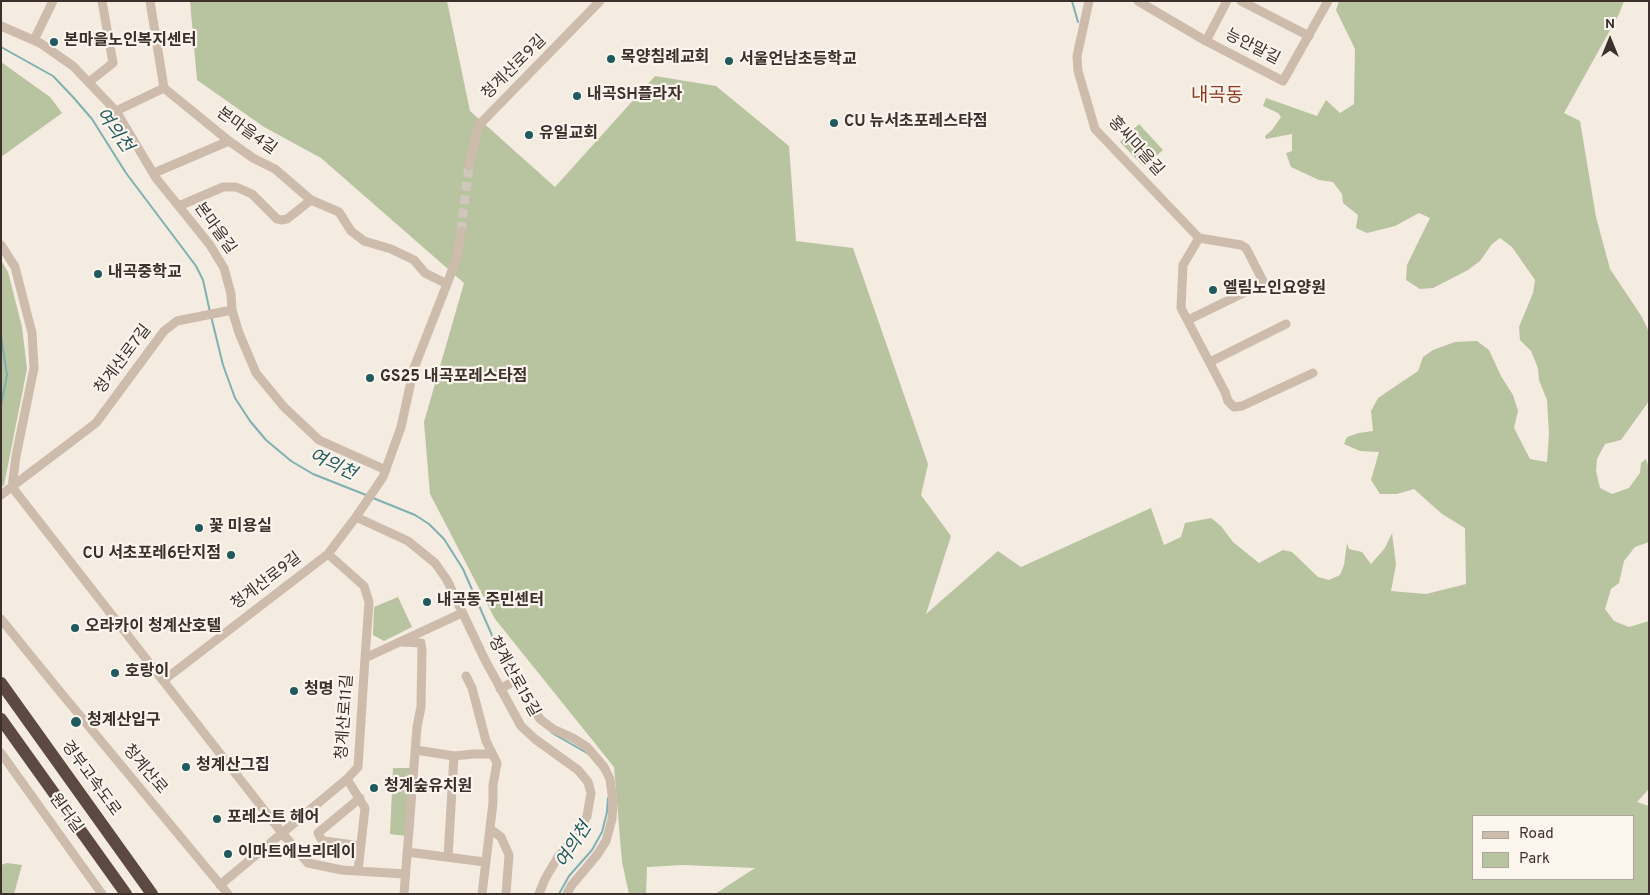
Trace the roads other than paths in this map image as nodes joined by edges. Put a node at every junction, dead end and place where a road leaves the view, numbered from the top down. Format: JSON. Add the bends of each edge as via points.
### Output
{"nodes":[{"id":1,"x":53,"y":1,"type":"edge"},
{"id":2,"x":102,"y":1,"type":"edge"},
{"id":3,"x":150,"y":1,"type":"edge"},
{"id":4,"x":600,"y":1,"type":"edge"},
{"id":5,"x":1090,"y":1,"type":"edge"},
{"id":6,"x":1138,"y":1,"type":"edge"},
{"id":7,"x":1227,"y":1,"type":"edge"},
{"id":8,"x":1240,"y":1,"type":"edge"},
{"id":9,"x":1328,"y":1,"type":"edge"},
{"id":10,"x":1,"y":26,"type":"edge"},
{"id":11,"x":1309,"y":36,"type":"junction"},
{"id":12,"x":34,"y":39,"type":"junction"},
{"id":13,"x":1206,"y":40,"type":"junction"},
{"id":14,"x":89,"y":82,"type":"junction"},
{"id":15,"x":163,"y":84,"type":"junction"},
{"id":16,"x":116,"y":111,"type":"junction"},
{"id":17,"x":229,"y":141,"type":"junction"},
{"id":18,"x":469,"y":166,"type":"tunnel mouth"},
{"id":19,"x":154,"y":173,"type":"junction"},
{"id":20,"x":311,"y":200,"type":"junction"},
{"id":21,"x":179,"y":206,"type":"junction"},
{"id":22,"x":461,"y":230,"type":"tunnel mouth"},
{"id":23,"x":1199,"y":238,"type":"junction"},
{"id":24,"x":1,"y":245,"type":"edge"},
{"id":25,"x":448,"y":284,"type":"junction"},
{"id":26,"x":228,"y":311,"type":"junction"},
{"id":27,"x":1188,"y":320,"type":"junction"},
{"id":28,"x":1286,"y":324,"type":"dead end"},
{"id":29,"x":1210,"y":362,"type":"junction"},
{"id":30,"x":1313,"y":373,"type":"dead end"},
{"id":31,"x":385,"y":473,"type":"junction"},
{"id":32,"x":12,"y":487,"type":"junction"},
{"id":33,"x":1,"y":495,"type":"edge"},
{"id":34,"x":357,"y":514,"type":"junction"},
{"id":35,"x":328,"y":554,"type":"junction"},
{"id":36,"x":462,"y":613,"type":"junction"},
{"id":37,"x":1,"y":619,"type":"edge"},
{"id":38,"x":402,"y":642,"type":"junction"},
{"id":39,"x":365,"y":658,"type":"junction"},
{"id":40,"x":466,"y":676,"type":"dead end"},
{"id":41,"x":164,"y":680,"type":"junction"},
{"id":42,"x":1,"y":683,"type":"edge"},
{"id":43,"x":500,"y":689,"type":"junction"},
{"id":44,"x":1,"y":719,"type":"edge"},
{"id":45,"x":416,"y":750,"type":"junction"},
{"id":46,"x":1,"y":753,"type":"edge"},
{"id":47,"x":492,"y":754,"type":"junction"},
{"id":48,"x":454,"y":756,"type":"junction"},
{"id":49,"x":347,"y":779,"type":"junction"},
{"id":50,"x":360,"y":798,"type":"junction"},
{"id":51,"x":490,"y":830,"type":"junction"},
{"id":52,"x":282,"y":833,"type":"junction"},
{"id":53,"x":361,"y":846,"type":"junction"},
{"id":54,"x":407,"y":852,"type":"junction"},
{"id":55,"x":448,"y":857,"type":"junction"},
{"id":56,"x":485,"y":862,"type":"junction"},
{"id":57,"x":358,"y":872,"type":"junction"},
{"id":58,"x":405,"y":874,"type":"junction"},
{"id":59,"x":220,"y":885,"type":"junction"},
{"id":60,"x":102,"y":894,"type":"edge"},
{"id":61,"x":126,"y":894,"type":"edge"},
{"id":62,"x":152,"y":894,"type":"edge"},
{"id":63,"x":228,"y":894,"type":"edge"},
{"id":64,"x":404,"y":894,"type":"edge"},
{"id":65,"x":482,"y":894,"type":"edge"},
{"id":66,"x":506,"y":894,"type":"edge"},
{"id":67,"x":539,"y":894,"type":"edge"},
{"id":68,"x":567,"y":894,"type":"edge"}],
"edges":[{"from":1,"to":12,"type":"street"},
{"from":2,"to":14,"type":"street","via":[[113,63]]},
{"from":3,"to":15,"type":"street"},
{"from":4,"to":18,"type":"street","name":"청계산로9길","via":[[479,126]]},
{"from":5,"to":23,"type":"street","name":"홍씨마을길","via":[[1078,56],[1078,71],[1095,129]]},
{"from":6,"to":13,"type":"street","name":"능안말길"},
{"from":7,"to":13,"type":"street","name":"능안말길"},
{"from":8,"to":11,"type":"street"},
{"from":9,"to":11,"type":"street","name":"능안말길"},
{"from":10,"to":12,"type":"street","name":"본마을길"},
{"from":11,"to":13,"type":"street","name":"능안말길","via":[[1284,81]]},
{"from":12,"to":14,"type":"street","name":"본마을길","via":[[73,66]]},
{"from":14,"to":16,"type":"street","name":"본마을길"},
{"from":15,"to":16,"type":"street"},
{"from":15,"to":17,"type":"street","name":"본마을4길"},
{"from":16,"to":19,"type":"street","name":"본마을길"},
{"from":17,"to":19,"type":"street"},
{"from":17,"to":20,"type":"street","name":"본마을4길","via":[[275,169]]},
{"from":19,"to":21,"type":"street","name":"본마을길"},
{"from":20,"to":21,"type":"street","via":[[282,220],[277,219],[252,194],[236,187],[223,187]]},
{"from":20,"to":25,"type":"street","via":[[339,212],[351,231],[364,241],[414,260],[425,273]]},
{"from":21,"to":26,"type":"street","name":"본마을길","via":[[224,268],[231,294]]},
{"from":22,"to":25,"type":"street"},
{"from":23,"to":27,"type":"street","via":[[1183,266],[1181,308]]},
{"from":23,"to":27,"type":"street","via":[[1246,248],[1264,283]]},
{"from":24,"to":32,"type":"street","via":[[15,267],[32,332],[34,368]]},
{"from":25,"to":31,"type":"street","via":[[414,368],[401,427]]},
{"from":26,"to":31,"type":"street","via":[[256,373],[284,407],[319,440]]},
{"from":26,"to":32,"type":"street","name":"청계산로7길","via":[[177,321],[164,331],[96,422]]},
{"from":27,"to":29,"type":"street"},
{"from":28,"to":29,"type":"street"},
{"from":29,"to":30,"type":"street","via":[[1234,407],[1255,401]]},
{"from":31,"to":34,"type":"street","name":"청계산로9길"},
{"from":32,"to":33,"type":"street","name":"청계산로7길"},
{"from":32,"to":41,"type":"street"},
{"from":34,"to":35,"type":"street","name":"청계산로9길"},
{"from":34,"to":36,"type":"street","name":"청계산로15길","via":[[408,541],[435,562]]},
{"from":35,"to":39,"type":"street","name":"청계산로11길","via":[[364,586],[369,602]]},
{"from":35,"to":41,"type":"street","name":"청계산로9길"},
{"from":36,"to":38,"type":"street","name":"청계산로11길"},
{"from":36,"to":43,"type":"street","name":"청계산로15길"},
{"from":37,"to":59,"type":"street","name":"청계산로"},
{"from":38,"to":39,"type":"street","name":"청계산로11길"},
{"from":38,"to":45,"type":"street","via":[[421,643],[421,708]]},
{"from":39,"to":49,"type":"street","name":"청계산로11길","via":[[358,767]]},
{"from":40,"to":47,"type":"street"},
{"from":41,"to":52,"type":"street"},
{"from":42,"to":62,"type":"highway","name":"경부고속도로"},
{"from":43,"to":67,"type":"street","name":"청계산로15길","via":[[521,726],[578,770],[588,782],[591,794],[587,816],[558,857]]},
{"from":43,"to":68,"type":"street","via":[[518,679],[540,719],[587,747],[610,779],[614,802],[606,841]]},
{"from":44,"to":61,"type":"highway"},
{"from":45,"to":48,"type":"street"},
{"from":45,"to":54,"type":"street"},
{"from":46,"to":60,"type":"street","name":"원터길"},
{"from":47,"to":48,"type":"street"},
{"from":47,"to":51,"type":"street","via":[[497,763]]},
{"from":48,"to":55,"type":"street"},
{"from":49,"to":50,"type":"street"},
{"from":49,"to":52,"type":"street","name":"청계산로11길"},
{"from":50,"to":53,"type":"street","via":[[365,808]]},
{"from":50,"to":53,"type":"street","via":[[318,834],[324,840]]},
{"from":51,"to":56,"type":"street"},
{"from":51,"to":66,"type":"street","via":[[501,837],[509,855]]},
{"from":52,"to":57,"type":"street","via":[[308,864]]},
{"from":52,"to":59,"type":"street","name":"청계산로11길"},
{"from":53,"to":57,"type":"street"},
{"from":54,"to":55,"type":"street"},
{"from":54,"to":58,"type":"street"},
{"from":55,"to":56,"type":"street"},
{"from":56,"to":65,"type":"street"},
{"from":57,"to":58,"type":"street"},
{"from":58,"to":64,"type":"street"},
{"from":59,"to":63,"type":"street","name":"청계산로"}]}
